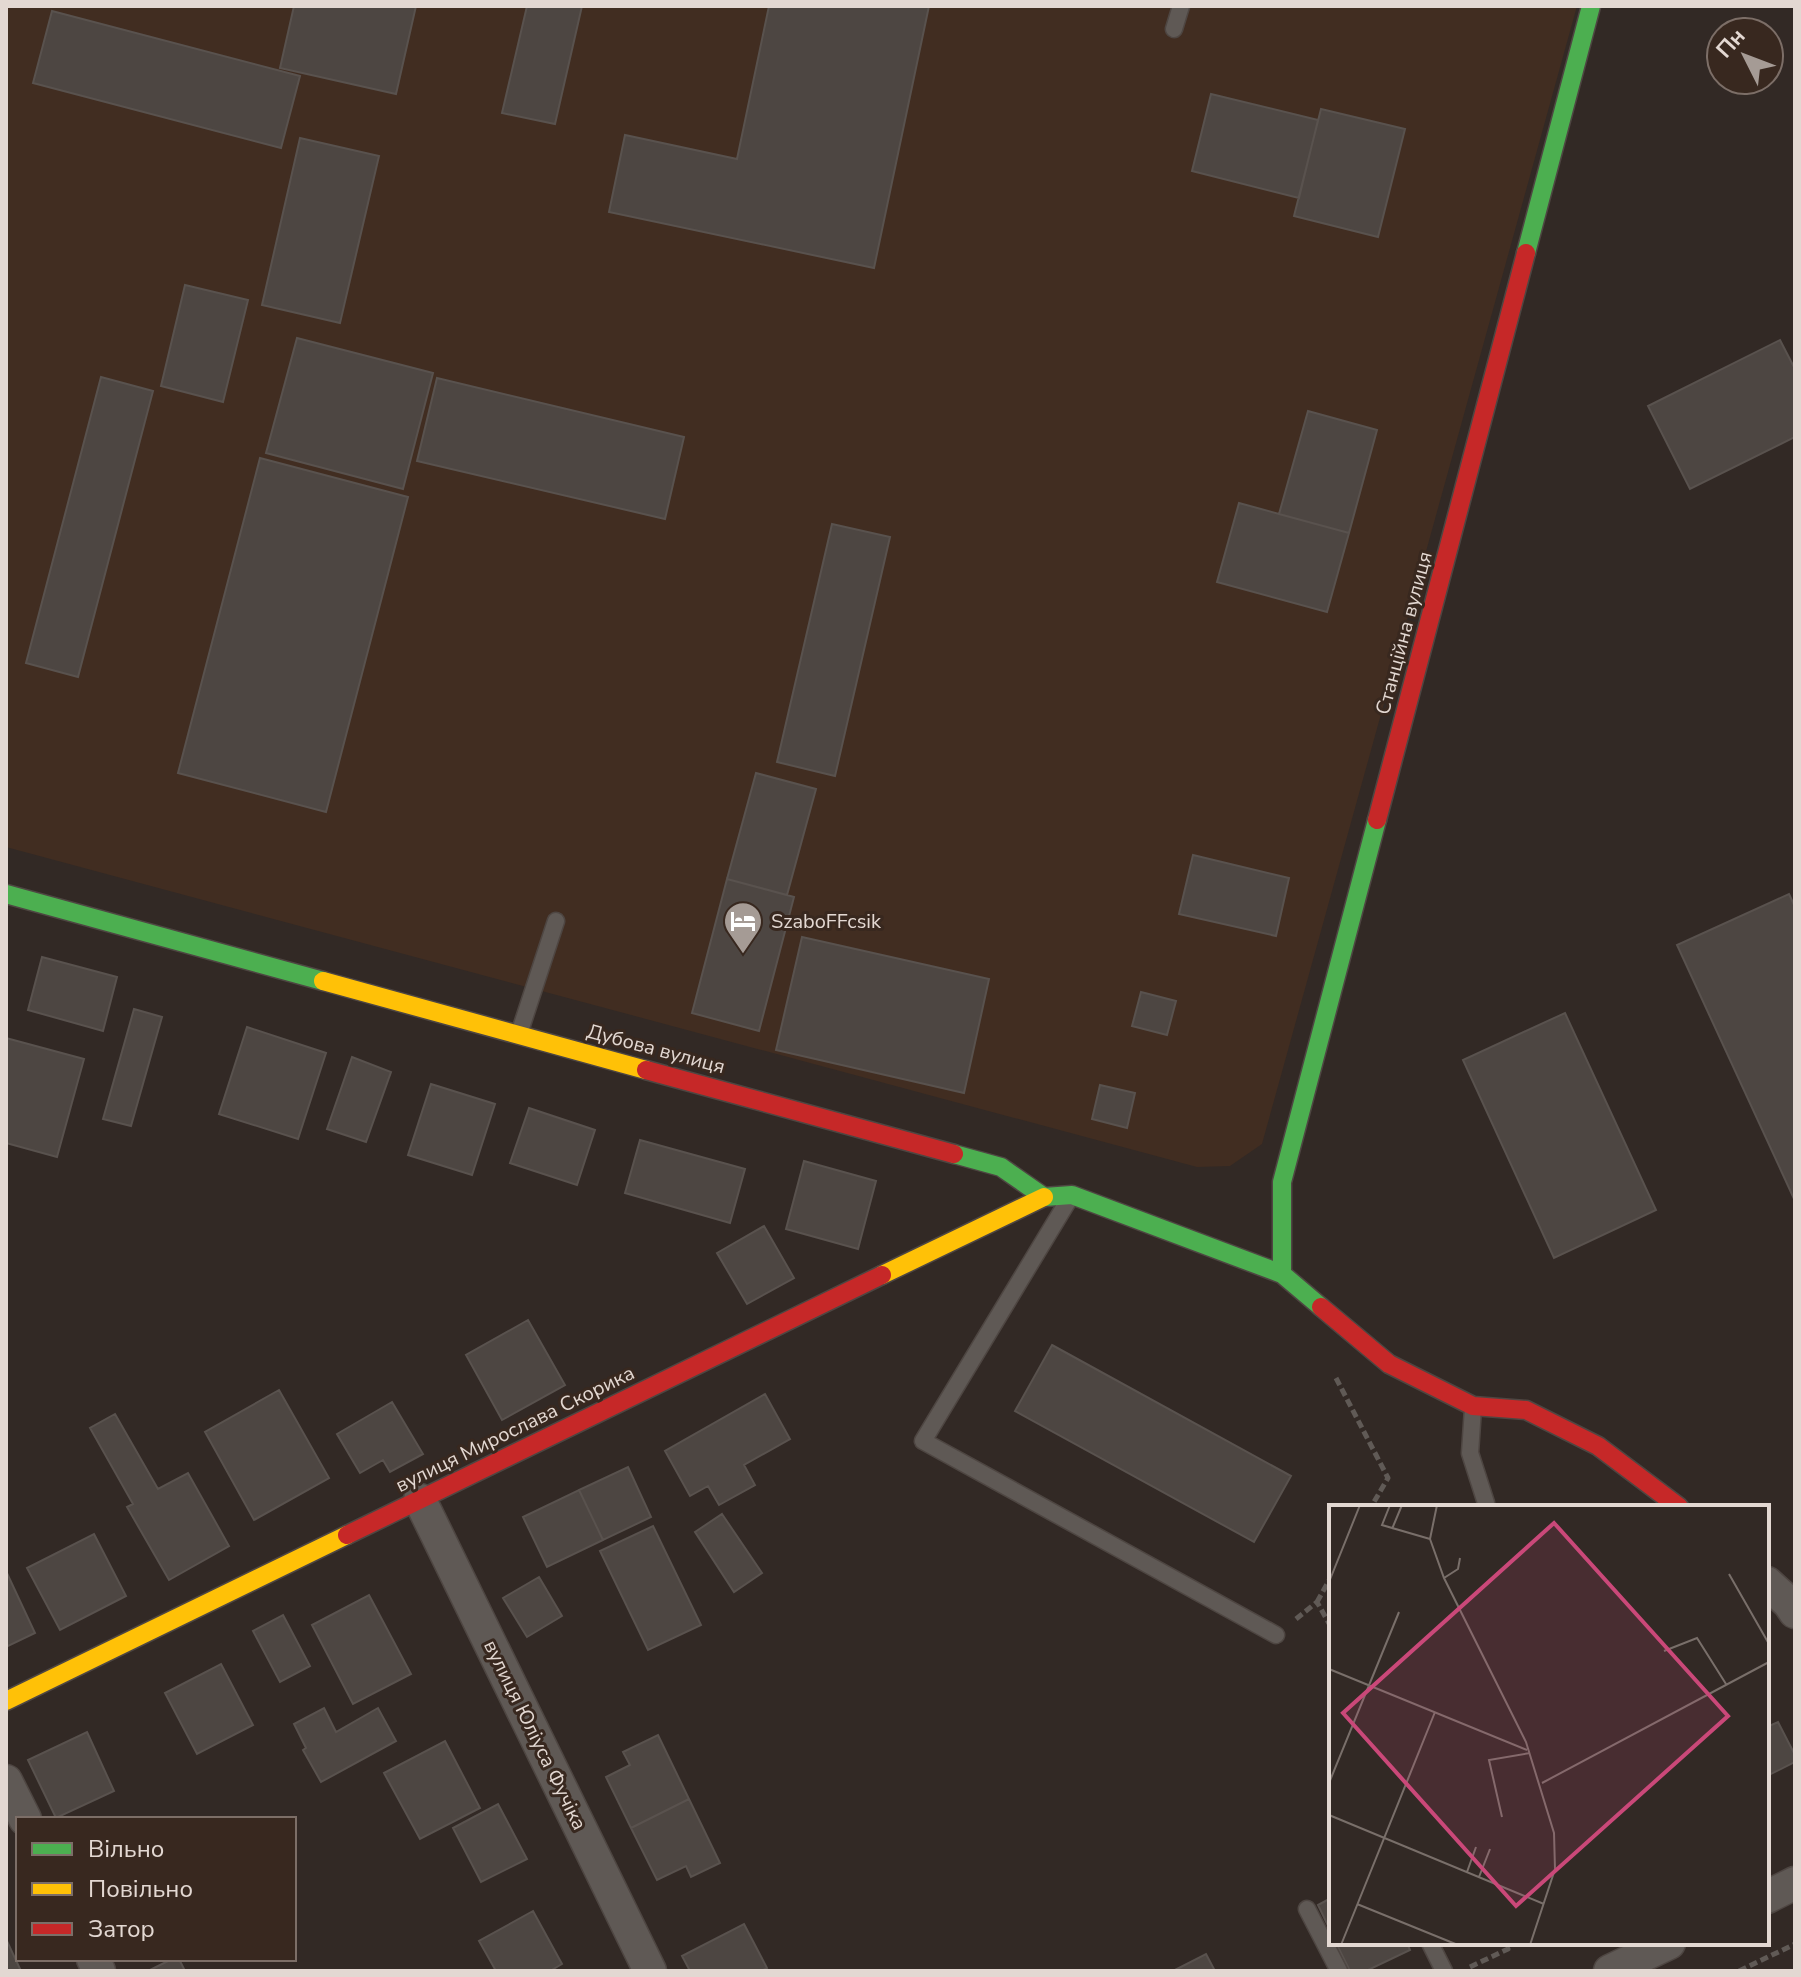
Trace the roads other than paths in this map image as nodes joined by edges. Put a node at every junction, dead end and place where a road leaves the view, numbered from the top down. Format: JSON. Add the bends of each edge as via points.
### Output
{"nodes":[{"id":1,"x":1181,"y":6,"type":"edge"},
{"id":2,"x":1591,"y":6,"type":"edge"},
{"id":3,"x":1174,"y":29,"type":"dead end"},
{"id":4,"x":6,"y":894,"type":"edge"},
{"id":5,"x":556,"y":921,"type":"dead end"},
{"id":6,"x":519,"y":1034,"type":"junction"},
{"id":7,"x":1072,"y":1195,"type":"junction"},
{"id":8,"x":1044,"y":1197,"type":"junction"},
{"id":9,"x":1282,"y":1274,"type":"junction"},
{"id":10,"x":1473,"y":1406,"type":"junction"},
{"id":11,"x":420,"y":1500,"type":"junction"},
{"id":12,"x":1486,"y":1503,"type":"dead end"},
{"id":13,"x":1676,"y":1505,"type":"edge"},
{"id":14,"x":1769,"y":1585,"type":"edge"},
{"id":15,"x":1795,"y":1612,"type":"edge"},
{"id":16,"x":1276,"y":1635,"type":"road end"},
{"id":17,"x":6,"y":1701,"type":"edge"},
{"id":18,"x":6,"y":1781,"type":"edge"},
{"id":19,"x":24,"y":1817,"type":"edge"},
{"id":20,"x":1795,"y":1883,"type":"edge"},
{"id":21,"x":1769,"y":1896,"type":"edge"},
{"id":22,"x":1307,"y":1909,"type":"dead end"},
{"id":23,"x":1431,"y":1945,"type":"edge"},
{"id":24,"x":1665,"y":1945,"type":"edge"},
{"id":25,"x":650,"y":1971,"type":"edge"},
{"id":26,"x":1339,"y":1971,"type":"edge"},
{"id":27,"x":1444,"y":1971,"type":"edge"},
{"id":28,"x":1610,"y":1971,"type":"edge"}],
"edges":[{"from":1,"to":3,"type":"lane"},
{"from":2,"to":9,"type":"street","name":"Станційна вулиця","via":[[1282,1182]]},
{"from":4,"to":6,"type":"street","name":"Дубова вулиця"},
{"from":5,"to":6,"type":"lane"},
{"from":6,"to":8,"type":"street","name":"Дубова вулиця","via":[[1001,1167]]},
{"from":7,"to":8,"type":"street"},
{"from":7,"to":9,"type":"street"},
{"from":7,"to":16,"type":"lane","via":[[923,1441]]},
{"from":8,"to":11,"type":"street","name":"вулиця Мирослава Скорика"},
{"from":9,"to":10,"type":"street","via":[[1389,1364]]},
{"from":10,"to":12,"type":"lane","via":[[1470,1453]]},
{"from":10,"to":13,"type":"street","via":[[1526,1410],[1598,1446]]},
{"from":11,"to":17,"type":"street","name":"вулиця Мирослава Скорика"},
{"from":11,"to":25,"type":"street","name":"вулиця Юліуса Фучіка"},
{"from":14,"to":15,"type":"street"},
{"from":18,"to":19,"type":"street"},
{"from":20,"to":21,"type":"street"},
{"from":22,"to":26,"type":"lane"},
{"from":23,"to":27,"type":"lane"},
{"from":24,"to":28,"type":"street"}]}
